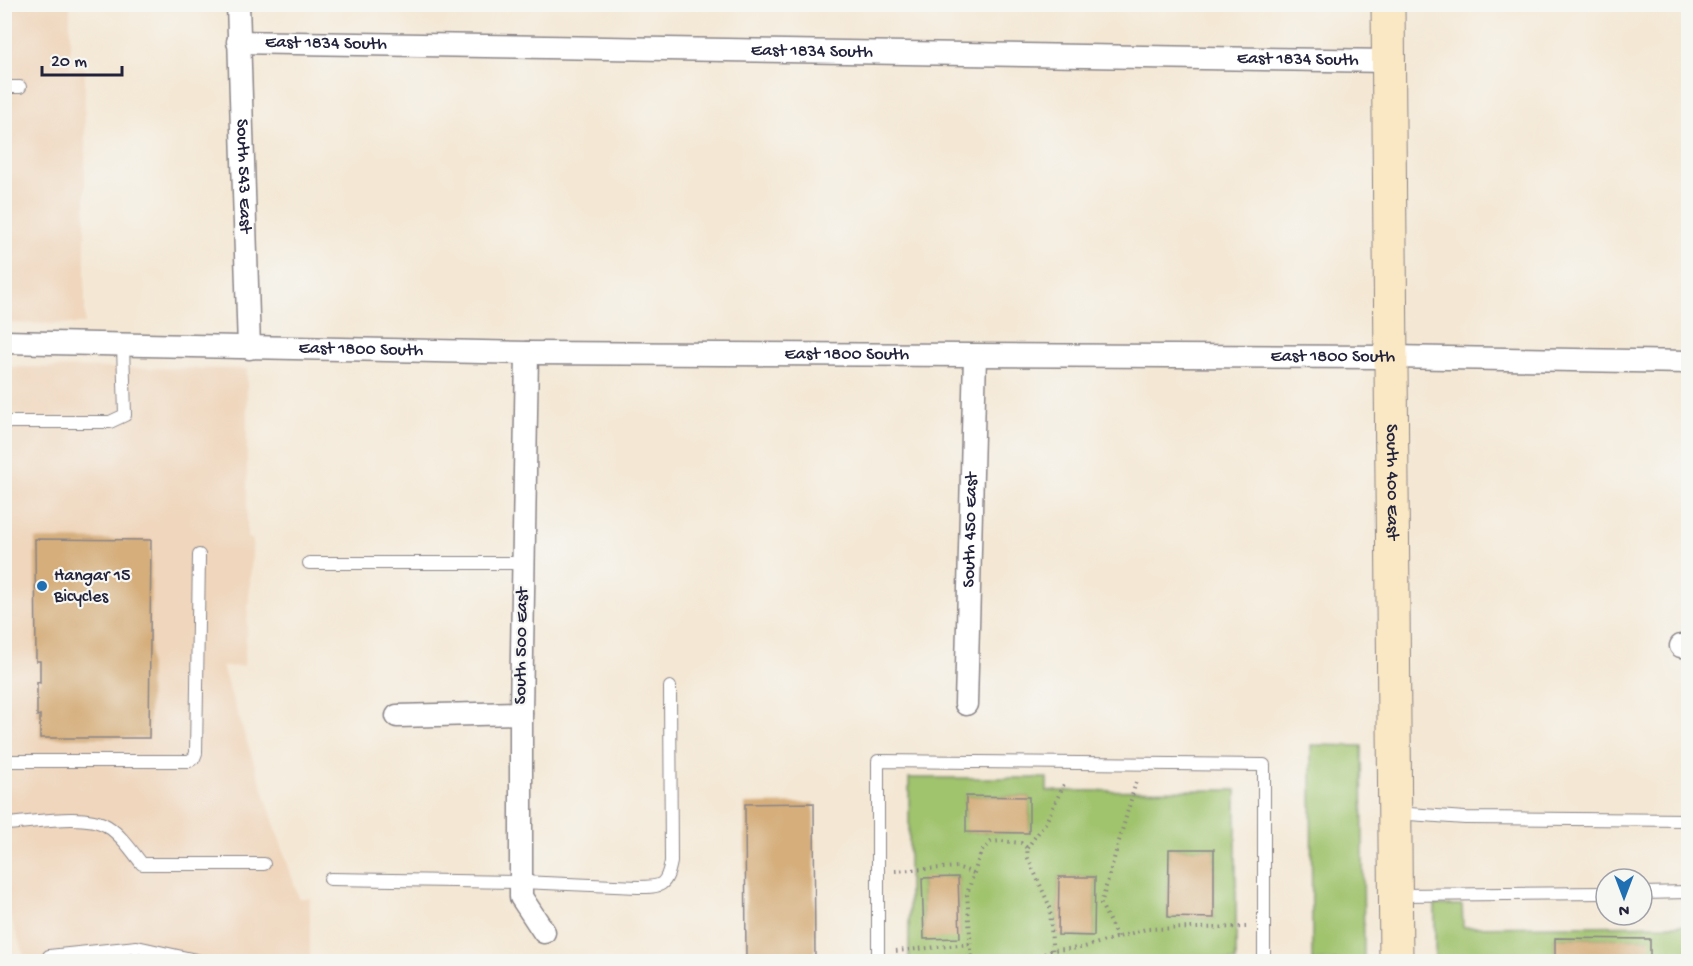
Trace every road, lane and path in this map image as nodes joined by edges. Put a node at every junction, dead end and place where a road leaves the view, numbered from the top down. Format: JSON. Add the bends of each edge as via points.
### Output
{"nodes":[{"id":1,"x":238,"y":4,"type":"edge"},
{"id":2,"x":1388,"y":4,"type":"edge"},
{"id":3,"x":238,"y":42,"type":"junction"},
{"id":4,"x":1388,"y":61,"type":"junction"},
{"id":5,"x":4,"y":87,"type":"edge"},
{"id":6,"x":20,"y":87,"type":"dead end"},
{"id":7,"x":4,"y":342,"type":"edge"},
{"id":8,"x":123,"y":345,"type":"junction"},
{"id":9,"x":249,"y":348,"type":"junction"},
{"id":10,"x":527,"y":353,"type":"junction"},
{"id":11,"x":975,"y":356,"type":"junction"},
{"id":12,"x":1390,"y":357,"type":"junction"},
{"id":13,"x":1689,"y":363,"type":"edge"},
{"id":14,"x":4,"y":422,"type":"edge"},
{"id":15,"x":199,"y":555,"type":"dead end"},
{"id":16,"x":309,"y":563,"type":"dead end"},
{"id":17,"x":523,"y":563,"type":"junction"},
{"id":18,"x":670,"y":687,"type":"dead end"},
{"id":19,"x":966,"y":704,"type":"dead end"},
{"id":20,"x":521,"y":713,"type":"junction"},
{"id":21,"x":397,"y":716,"type":"dead end"},
{"id":22,"x":4,"y":760,"type":"edge"},
{"id":23,"x":1073,"y":764,"type":"junction"},
{"id":24,"x":1142,"y":764,"type":"junction"},
{"id":25,"x":1394,"y":813,"type":"junction"},
{"id":26,"x":1689,"y":820,"type":"edge"},
{"id":27,"x":4,"y":824,"type":"edge"},
{"id":28,"x":1027,"y":848,"type":"junction"},
{"id":29,"x":264,"y":864,"type":"dead end"},
{"id":30,"x":878,"y":872,"type":"junction"},
{"id":31,"x":974,"y":873,"type":"junction"},
{"id":32,"x":330,"y":879,"type":"dead end"},
{"id":33,"x":521,"y":882,"type":"junction"},
{"id":34,"x":1689,"y":892,"type":"edge"},
{"id":35,"x":1594,"y":893,"type":"edge"},
{"id":36,"x":1654,"y":893,"type":"edge"},
{"id":37,"x":1395,"y":895,"type":"junction"},
{"id":38,"x":1264,"y":926,"type":"junction"},
{"id":39,"x":544,"y":932,"type":"dead end"},
{"id":40,"x":1117,"y":937,"type":"junction"},
{"id":41,"x":970,"y":944,"type":"junction"},
{"id":42,"x":1052,"y":951,"type":"junction"},
{"id":43,"x":49,"y":956,"type":"dead end"},
{"id":44,"x":878,"y":957,"type":"edge"},
{"id":45,"x":205,"y":962,"type":"edge"},
{"id":46,"x":972,"y":962,"type":"edge"},
{"id":47,"x":1036,"y":962,"type":"edge"},
{"id":48,"x":1053,"y":962,"type":"edge"},
{"id":49,"x":1264,"y":962,"type":"edge"},
{"id":50,"x":1395,"y":962,"type":"edge"}],
"edges":[{"from":1,"to":3,"type":"street","name":"South 543 East"},
{"from":2,"to":4,"type":"street","name":"South 400 East"},
{"from":3,"to":4,"type":"street","name":"East 1834 South"},
{"from":3,"to":9,"type":"street","name":"South 543 East"},
{"from":4,"to":12,"type":"street","name":"South 400 East"},
{"from":5,"to":6,"type":"lane"},
{"from":7,"to":8,"type":"street","name":"East 1800 South"},
{"from":8,"to":9,"type":"street","name":"East 1800 South"},
{"from":8,"to":14,"type":"lane","via":[[125,415],[110,422]]},
{"from":9,"to":10,"type":"street","name":"East 1800 South"},
{"from":10,"to":11,"type":"street","name":"East 1800 South"},
{"from":10,"to":17,"type":"street","name":"South 500 East"},
{"from":11,"to":12,"type":"street","name":"East 1800 South"},
{"from":11,"to":19,"type":"street","name":"South 450 East"},
{"from":12,"to":13,"type":"street","name":"East 1800 South"},
{"from":12,"to":25,"type":"street","name":"South 400 East"},
{"from":15,"to":22,"type":"lane","via":[[194,758]]},
{"from":16,"to":17,"type":"lane"},
{"from":17,"to":20,"type":"street","name":"South 500 East"},
{"from":18,"to":33,"type":"lane","via":[[671,862],[665,882],[650,887]]},
{"from":20,"to":21,"type":"street"},
{"from":20,"to":33,"type":"street","name":"South 500 East"},
{"from":23,"to":24,"type":"lane"},
{"from":23,"to":28,"type":"path","via":[[1046,822]]},
{"from":23,"to":30,"type":"lane","via":[[878,761]]},
{"from":24,"to":38,"type":"lane","via":[[1264,765]]},
{"from":24,"to":40,"type":"path","via":[[1101,904]]},
{"from":25,"to":26,"type":"lane","via":[[1465,818]]},
{"from":25,"to":37,"type":"street","name":"South 400 East"},
{"from":27,"to":29,"type":"lane","via":[[77,818],[106,825],[142,864]]},
{"from":28,"to":31,"type":"path","via":[[1021,843],[991,842],[981,852]]},
{"from":28,"to":42,"type":"path","via":[[1050,907]]},
{"from":30,"to":31,"type":"path","via":[[957,867]]},
{"from":30,"to":44,"type":"lane"},
{"from":31,"to":41,"type":"path","via":[[967,894]]},
{"from":32,"to":33,"type":"lane"},
{"from":33,"to":39,"type":"street","name":"South 500 East","via":[[521,897]]},
{"from":34,"to":36,"type":"lane"},
{"from":35,"to":37,"type":"lane"},
{"from":37,"to":50,"type":"street","name":"South 400 East"},
{"from":38,"to":40,"type":"path","via":[[1146,929]]},
{"from":38,"to":49,"type":"lane"},
{"from":40,"to":42,"type":"path","via":[[1081,948]]},
{"from":41,"to":44,"type":"path"},
{"from":41,"to":46,"type":"path"},
{"from":42,"to":47,"type":"path"},
{"from":42,"to":48,"type":"path"},
{"from":43,"to":45,"type":"lane","via":[[136,947]]}]}
